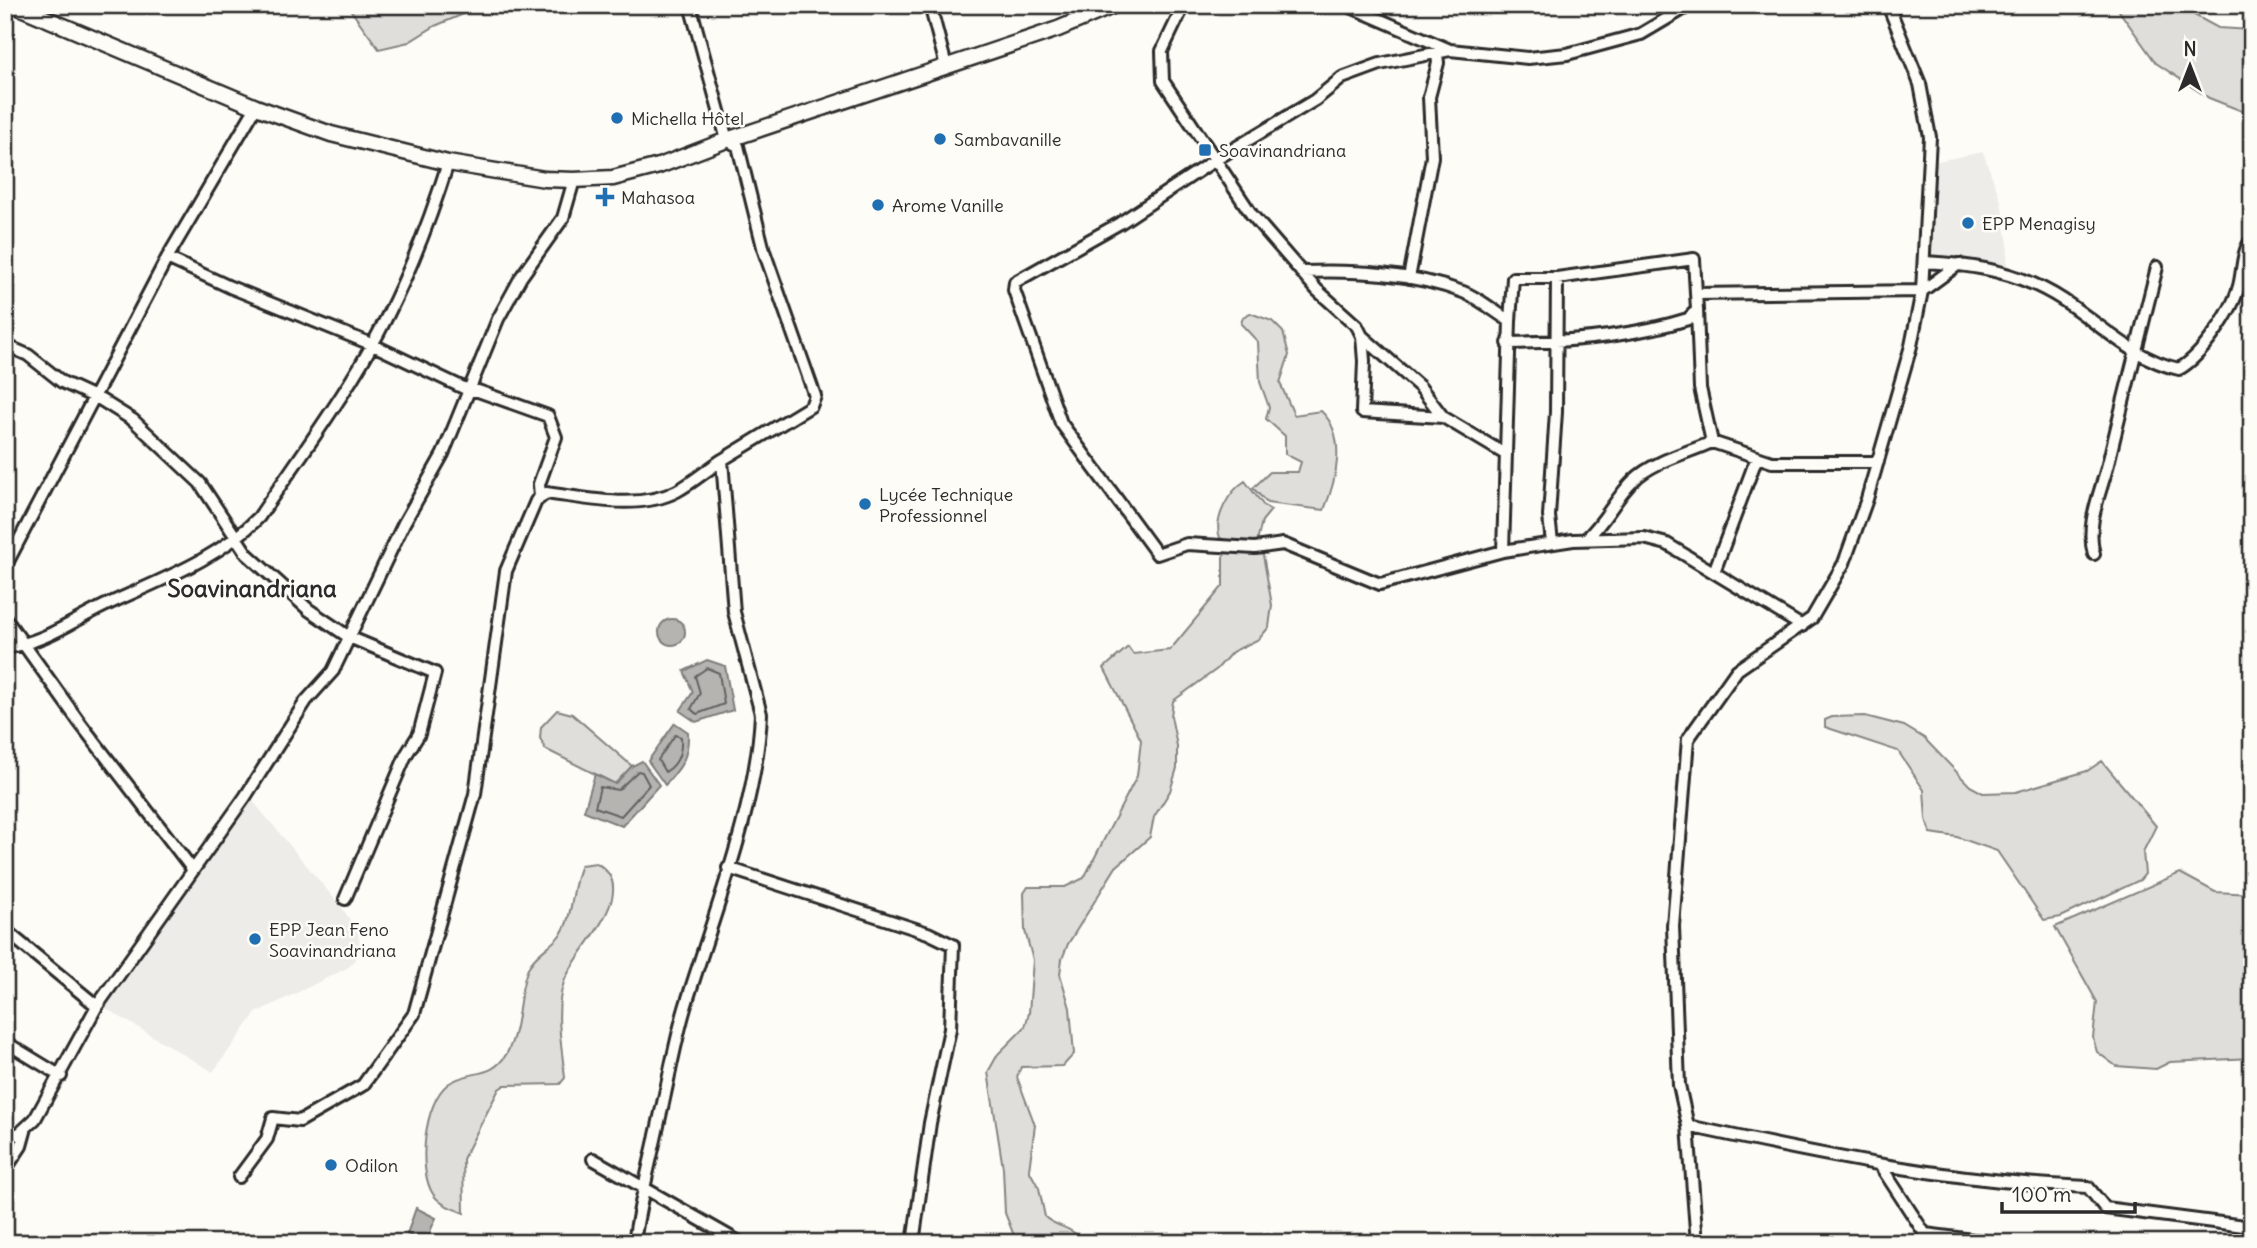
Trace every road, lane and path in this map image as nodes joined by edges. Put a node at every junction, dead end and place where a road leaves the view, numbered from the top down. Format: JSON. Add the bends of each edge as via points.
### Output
{"nodes":[{"id":1,"x":14,"y":5,"type":"edge"},
{"id":2,"x":690,"y":5,"type":"edge"},
{"id":3,"x":930,"y":5,"type":"edge"},
{"id":4,"x":1115,"y":5,"type":"edge"},
{"id":5,"x":1184,"y":5,"type":"edge"},
{"id":6,"x":1346,"y":5,"type":"edge"},
{"id":7,"x":1690,"y":5,"type":"edge"},
{"id":8,"x":1888,"y":5,"type":"edge"},
{"id":9,"x":39,"y":10,"type":"edge"},
{"id":10,"x":1450,"y":50,"type":"junction"},
{"id":11,"x":1437,"y":54,"type":"junction"},
{"id":12,"x":946,"y":66,"type":"junction"},
{"id":13,"x":256,"y":107,"type":"junction"},
{"id":14,"x":727,"y":140,"type":"junction"},
{"id":15,"x":1215,"y":160,"type":"junction"},
{"id":16,"x":448,"y":163,"type":"junction"},
{"id":17,"x":574,"y":180,"type":"junction"},
{"id":18,"x":2252,"y":240,"type":"edge"},
{"id":19,"x":167,"y":258,"type":"junction"},
{"id":20,"x":1925,"y":262,"type":"junction"},
{"id":21,"x":1959,"y":264,"type":"junction"},
{"id":22,"x":2157,"y":267,"type":"dead end"},
{"id":23,"x":1301,"y":272,"type":"junction"},
{"id":24,"x":1409,"y":278,"type":"junction"},
{"id":25,"x":1557,"y":278,"type":"junction"},
{"id":26,"x":1922,"y":291,"type":"junction"},
{"id":27,"x":1696,"y":293,"type":"junction"},
{"id":28,"x":1697,"y":310,"type":"junction"},
{"id":29,"x":1510,"y":321,"type":"junction"},
{"id":30,"x":1362,"y":336,"type":"junction"},
{"id":31,"x":1556,"y":342,"type":"junction"},
{"id":32,"x":1508,"y":343,"type":"junction"},
{"id":33,"x":371,"y":344,"type":"junction"},
{"id":34,"x":5,"y":345,"type":"edge"},
{"id":35,"x":2136,"y":351,"type":"junction"},
{"id":36,"x":470,"y":391,"type":"junction"},
{"id":37,"x":93,"y":396,"type":"junction"},
{"id":38,"x":1443,"y":417,"type":"junction"},
{"id":39,"x":1712,"y":442,"type":"junction"},
{"id":40,"x":1505,"y":454,"type":"junction"},
{"id":41,"x":1757,"y":457,"type":"junction"},
{"id":42,"x":722,"y":460,"type":"junction"},
{"id":43,"x":1878,"y":462,"type":"junction"},
{"id":44,"x":540,"y":498,"type":"junction"},
{"id":45,"x":238,"y":537,"type":"junction"},
{"id":46,"x":1586,"y":539,"type":"junction"},
{"id":47,"x":1552,"y":543,"type":"junction"},
{"id":48,"x":1503,"y":551,"type":"junction"},
{"id":49,"x":2094,"y":555,"type":"dead end"},
{"id":50,"x":5,"y":567,"type":"edge"},
{"id":51,"x":1714,"y":572,"type":"junction"},
{"id":52,"x":5,"y":618,"type":"edge"},
{"id":53,"x":1802,"y":626,"type":"junction"},
{"id":54,"x":349,"y":637,"type":"junction"},
{"id":55,"x":25,"y":645,"type":"junction"},
{"id":56,"x":5,"y":648,"type":"edge"},
{"id":57,"x":728,"y":868,"type":"junction"},
{"id":58,"x":193,"y":870,"type":"junction"},
{"id":59,"x":345,"y":899,"type":"dead end"},
{"id":60,"x":5,"y":930,"type":"edge"},
{"id":61,"x":97,"y":1006,"type":"junction"},
{"id":62,"x":5,"y":1042,"type":"edge"},
{"id":63,"x":61,"y":1076,"type":"junction"},
{"id":64,"x":1688,"y":1126,"type":"junction"},
{"id":65,"x":26,"y":1128,"type":"junction"},
{"id":66,"x":5,"y":1138,"type":"edge"},
{"id":67,"x":593,"y":1158,"type":"dead end"},
{"id":68,"x":1880,"y":1165,"type":"junction"},
{"id":69,"x":5,"y":1170,"type":"edge"},
{"id":70,"x":239,"y":1177,"type":"dead end"},
{"id":71,"x":643,"y":1189,"type":"junction"},
{"id":72,"x":2252,"y":1227,"type":"edge"},
{"id":73,"x":740,"y":1242,"type":"edge"},
{"id":74,"x":634,"y":1243,"type":"edge"},
{"id":75,"x":913,"y":1243,"type":"edge"},
{"id":76,"x":1697,"y":1243,"type":"edge"},
{"id":77,"x":1997,"y":1243,"type":"edge"}],
"edges":[{"from":1,"to":9,"type":"main road"},
{"from":2,"to":14,"type":"street"},
{"from":3,"to":12,"type":"street"},
{"from":4,"to":12,"type":"main road"},
{"from":5,"to":15,"type":"street","via":[[1162,51],[1163,81]]},
{"from":6,"to":10,"type":"street"},
{"from":7,"to":10,"type":"street","via":[[1641,34],[1567,54],[1528,58]]},
{"from":8,"to":20,"type":"street","via":[[1920,84],[1930,137]]},
{"from":9,"to":13,"type":"main road"},
{"from":10,"to":11,"type":"street"},
{"from":11,"to":15,"type":"street","via":[[1380,64],[1342,78],[1315,100]]},
{"from":11,"to":24,"type":"street","via":[[1429,97],[1432,157]]},
{"from":12,"to":14,"type":"main road"},
{"from":13,"to":16,"type":"main road","via":[[331,134]]},
{"from":13,"to":19,"type":"street"},
{"from":14,"to":17,"type":"main road","via":[[633,174]]},
{"from":14,"to":42,"type":"street","via":[[738,146],[764,251],[815,396],[811,406]]},
{"from":15,"to":23,"type":"street","via":[[1252,215]]},
{"from":15,"to":48,"type":"street","via":[[1120,223],[1015,282],[1039,368],[1061,423],[1157,554],[1186,544],[1255,548],[1283,544],[1380,584]]},
{"from":16,"to":17,"type":"main road"},
{"from":16,"to":33,"type":"street","via":[[430,220]]},
{"from":17,"to":36,"type":"street","via":[[562,218],[498,318]]},
{"from":18,"to":35,"type":"street","via":[[2238,289],[2212,337],[2190,363],[2179,369]]},
{"from":19,"to":33,"type":"street"},
{"from":19,"to":37,"type":"street"},
{"from":20,"to":21,"type":"street"},
{"from":20,"to":26,"type":"street"},
{"from":21,"to":26,"type":"street"},
{"from":21,"to":35,"type":"street","via":[[2028,280]]},
{"from":22,"to":35,"type":"street"},
{"from":23,"to":24,"type":"street","via":[[1354,270]]},
{"from":23,"to":30,"type":"street"},
{"from":24,"to":29,"type":"street","via":[[1465,293]]},
{"from":25,"to":27,"type":"street","via":[[1694,258]]},
{"from":25,"to":29,"type":"street","via":[[1513,278]]},
{"from":25,"to":31,"type":"street"},
{"from":26,"to":27,"type":"street"},
{"from":26,"to":43,"type":"street"},
{"from":27,"to":28,"type":"street"},
{"from":28,"to":31,"type":"street","via":[[1673,324]]},
{"from":28,"to":39,"type":"street","via":[[1700,388]]},
{"from":29,"to":32,"type":"street"},
{"from":30,"to":38,"type":"street","via":[[1420,387]]},
{"from":30,"to":38,"type":"street","via":[[1362,412]]},
{"from":31,"to":32,"type":"street"},
{"from":31,"to":47,"type":"street","via":[[1549,516]]},
{"from":32,"to":40,"type":"street"},
{"from":33,"to":36,"type":"street"},
{"from":33,"to":45,"type":"street","via":[[354,377],[259,517]]},
{"from":34,"to":37,"type":"street"},
{"from":35,"to":49,"type":"street","via":[[2098,494]]},
{"from":36,"to":44,"type":"street","via":[[548,416],[556,437],[539,484]]},
{"from":36,"to":54,"type":"street","via":[[443,454]]},
{"from":37,"to":45,"type":"street","via":[[133,420],[170,453],[200,483]]},
{"from":37,"to":50,"type":"street"},
{"from":38,"to":40,"type":"street"},
{"from":39,"to":41,"type":"street"},
{"from":39,"to":46,"type":"street","via":[[1632,481],[1604,524]]},
{"from":40,"to":48,"type":"street"},
{"from":41,"to":43,"type":"street","via":[[1772,462]]},
{"from":41,"to":51,"type":"street"},
{"from":42,"to":44,"type":"street","via":[[676,492],[659,497],[634,500],[546,494]]},
{"from":42,"to":57,"type":"street","via":[[734,612],[761,715],[750,787]]},
{"from":43,"to":53,"type":"street","via":[[1844,563],[1812,618]]},
{"from":44,"to":70,"type":"street","via":[[506,571],[475,794],[414,1014],[363,1085],[300,1121],[273,1118],[267,1139]]},
{"from":45,"to":54,"type":"street","via":[[247,555],[277,585]]},
{"from":45,"to":55,"type":"street","via":[[173,575]]},
{"from":46,"to":47,"type":"street"},
{"from":46,"to":51,"type":"street","via":[[1644,538],[1667,544]]},
{"from":47,"to":48,"type":"street"},
{"from":51,"to":53,"type":"street"},
{"from":52,"to":55,"type":"street"},
{"from":53,"to":64,"type":"street","via":[[1737,670],[1688,739],[1673,926],[1679,1085]]},
{"from":54,"to":58,"type":"street","via":[[332,671],[306,701]]},
{"from":54,"to":59,"type":"street","via":[[435,673],[419,734]]},
{"from":55,"to":56,"type":"street"},
{"from":55,"to":58,"type":"street"},
{"from":57,"to":71,"type":"street","via":[[684,1011]]},
{"from":57,"to":75,"type":"street","via":[[953,945],[950,1029],[930,1123]]},
{"from":58,"to":61,"type":"street"},
{"from":60,"to":61,"type":"street"},
{"from":61,"to":63,"type":"street"},
{"from":62,"to":63,"type":"street"},
{"from":63,"to":65,"type":"street"},
{"from":64,"to":68,"type":"street"},
{"from":64,"to":76,"type":"street"},
{"from":65,"to":66,"type":"street"},
{"from":65,"to":69,"type":"street","via":[[21,1146]]},
{"from":67,"to":71,"type":"street"},
{"from":68,"to":72,"type":"street","via":[[2088,1187],[2105,1208]]},
{"from":68,"to":77,"type":"street","via":[[1926,1234]]},
{"from":71,"to":73,"type":"street"},
{"from":71,"to":74,"type":"street"}]}
